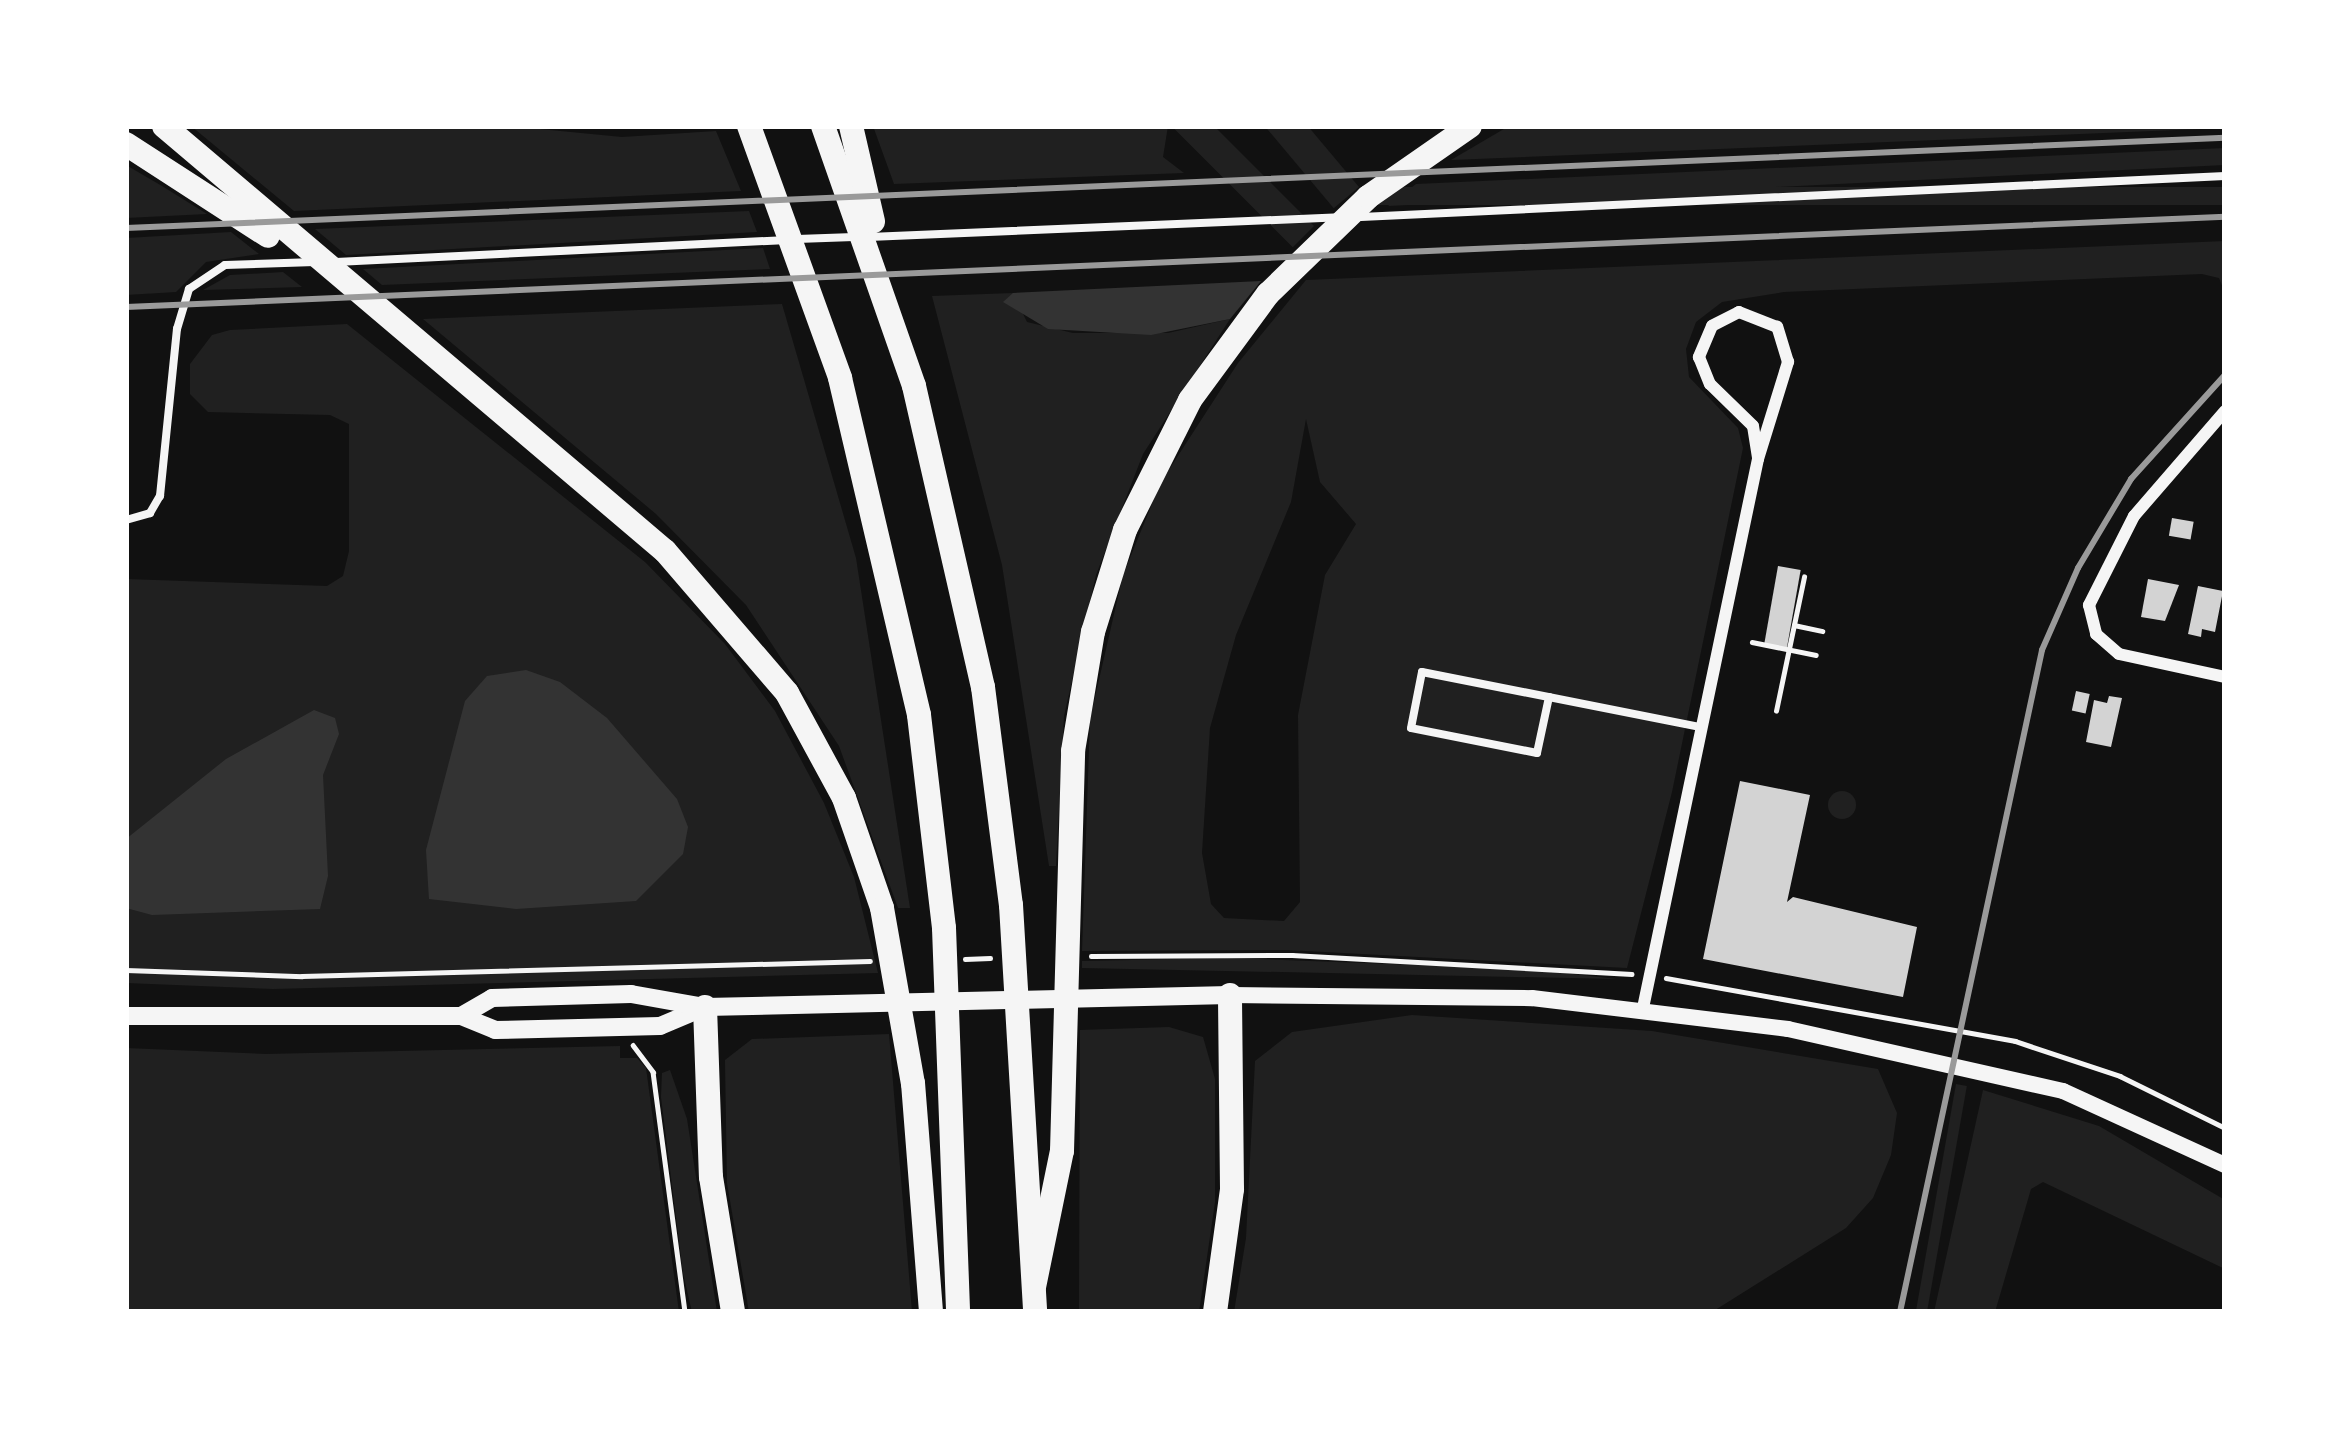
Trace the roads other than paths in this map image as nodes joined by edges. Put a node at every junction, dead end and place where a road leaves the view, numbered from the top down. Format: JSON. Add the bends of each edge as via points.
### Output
{"nodes":[{"id":1,"x":164,"y":126,"type":"edge"},
{"id":2,"x":749,"y":126,"type":"edge"},
{"id":3,"x":823,"y":126,"type":"edge"},
{"id":4,"x":850,"y":126,"type":"edge"},
{"id":5,"x":1470,"y":126,"type":"edge"},
{"id":6,"x":126,"y":144,"type":"edge"},
{"id":7,"x":2225,"y":176,"type":"edge"},
{"id":8,"x":405,"y":337,"type":"junction"},
{"id":9,"x":903,"y":352,"type":"junction"},
{"id":10,"x":2225,"y":411,"type":"edge"},
{"id":11,"x":1758,"y":459,"type":"junction"},
{"id":12,"x":126,"y":520,"type":"edge"},
{"id":13,"x":2225,"y":677,"type":"edge"},
{"id":14,"x":1549,"y":697,"type":"junction"},
{"id":15,"x":1702,"y":728,"type":"junction"},
{"id":16,"x":1230,"y":995,"type":"junction"},
{"id":17,"x":705,"y":1007,"type":"junction"},
{"id":18,"x":1643,"y":1008,"type":"junction"},
{"id":19,"x":126,"y":1016,"type":"edge"},
{"id":20,"x":461,"y":1016,"type":"junction"},
{"id":21,"x":2225,"y":1165,"type":"edge"},
{"id":22,"x":1034,"y":1300,"type":"edge"},
{"id":23,"x":733,"y":1312,"type":"edge"},
{"id":24,"x":931,"y":1312,"type":"edge"},
{"id":25,"x":958,"y":1312,"type":"edge"},
{"id":26,"x":1215,"y":1312,"type":"edge"}],
"edges":[{"from":1,"to":8,"type":"highway"},
{"from":2,"to":25,"type":"highway","via":[[833,355],[907,650],[944,928]]},
{"from":3,"to":9,"type":"highway"},
{"from":4,"to":9,"type":"highway"},
{"from":5,"to":22,"type":"highway","via":[[1315,244],[1199,386],[1131,517],[1090,646],[1072,765],[1062,1151]]},
{"from":6,"to":8,"type":"highway"},
{"from":7,"to":12,"type":"lane","via":[[231,264],[205,274],[186,295],[160,496],[150,513]]},
{"from":8,"to":24,"type":"highway","via":[[665,551],[752,645],[829,767],[887,930],[913,1083]]},
{"from":9,"to":22,"type":"highway","via":[[974,638],[1012,926]]},
{"from":10,"to":13,"type":"street","via":[[2185,449],[2112,550],[2090,598],[2096,634],[2124,657]]},
{"from":11,"to":11,"type":"street","via":[[1788,351],[1771,321],[1743,312],[1712,326],[1700,358],[1710,384],[1753,425]]},
{"from":11,"to":15,"type":"street"},
{"from":14,"to":14,"type":"lane","via":[[1423,672],[1411,728],[1537,753]]},
{"from":14,"to":15,"type":"lane"},
{"from":15,"to":18,"type":"street"},
{"from":16,"to":17,"type":"main road"},
{"from":16,"to":18,"type":"street","via":[[1464,994]]},
{"from":16,"to":26,"type":"highway","via":[[1232,1202]]},
{"from":17,"to":20,"type":"main road","via":[[660,1025],[495,1030]]},
{"from":17,"to":20,"type":"main road","via":[[658,994],[492,998]]},
{"from":17,"to":23,"type":"highway","via":[[711,1177]]},
{"from":18,"to":21,"type":"street","via":[[2008,1075],[2078,1096]]},
{"from":19,"to":20,"type":"main road"}]}
